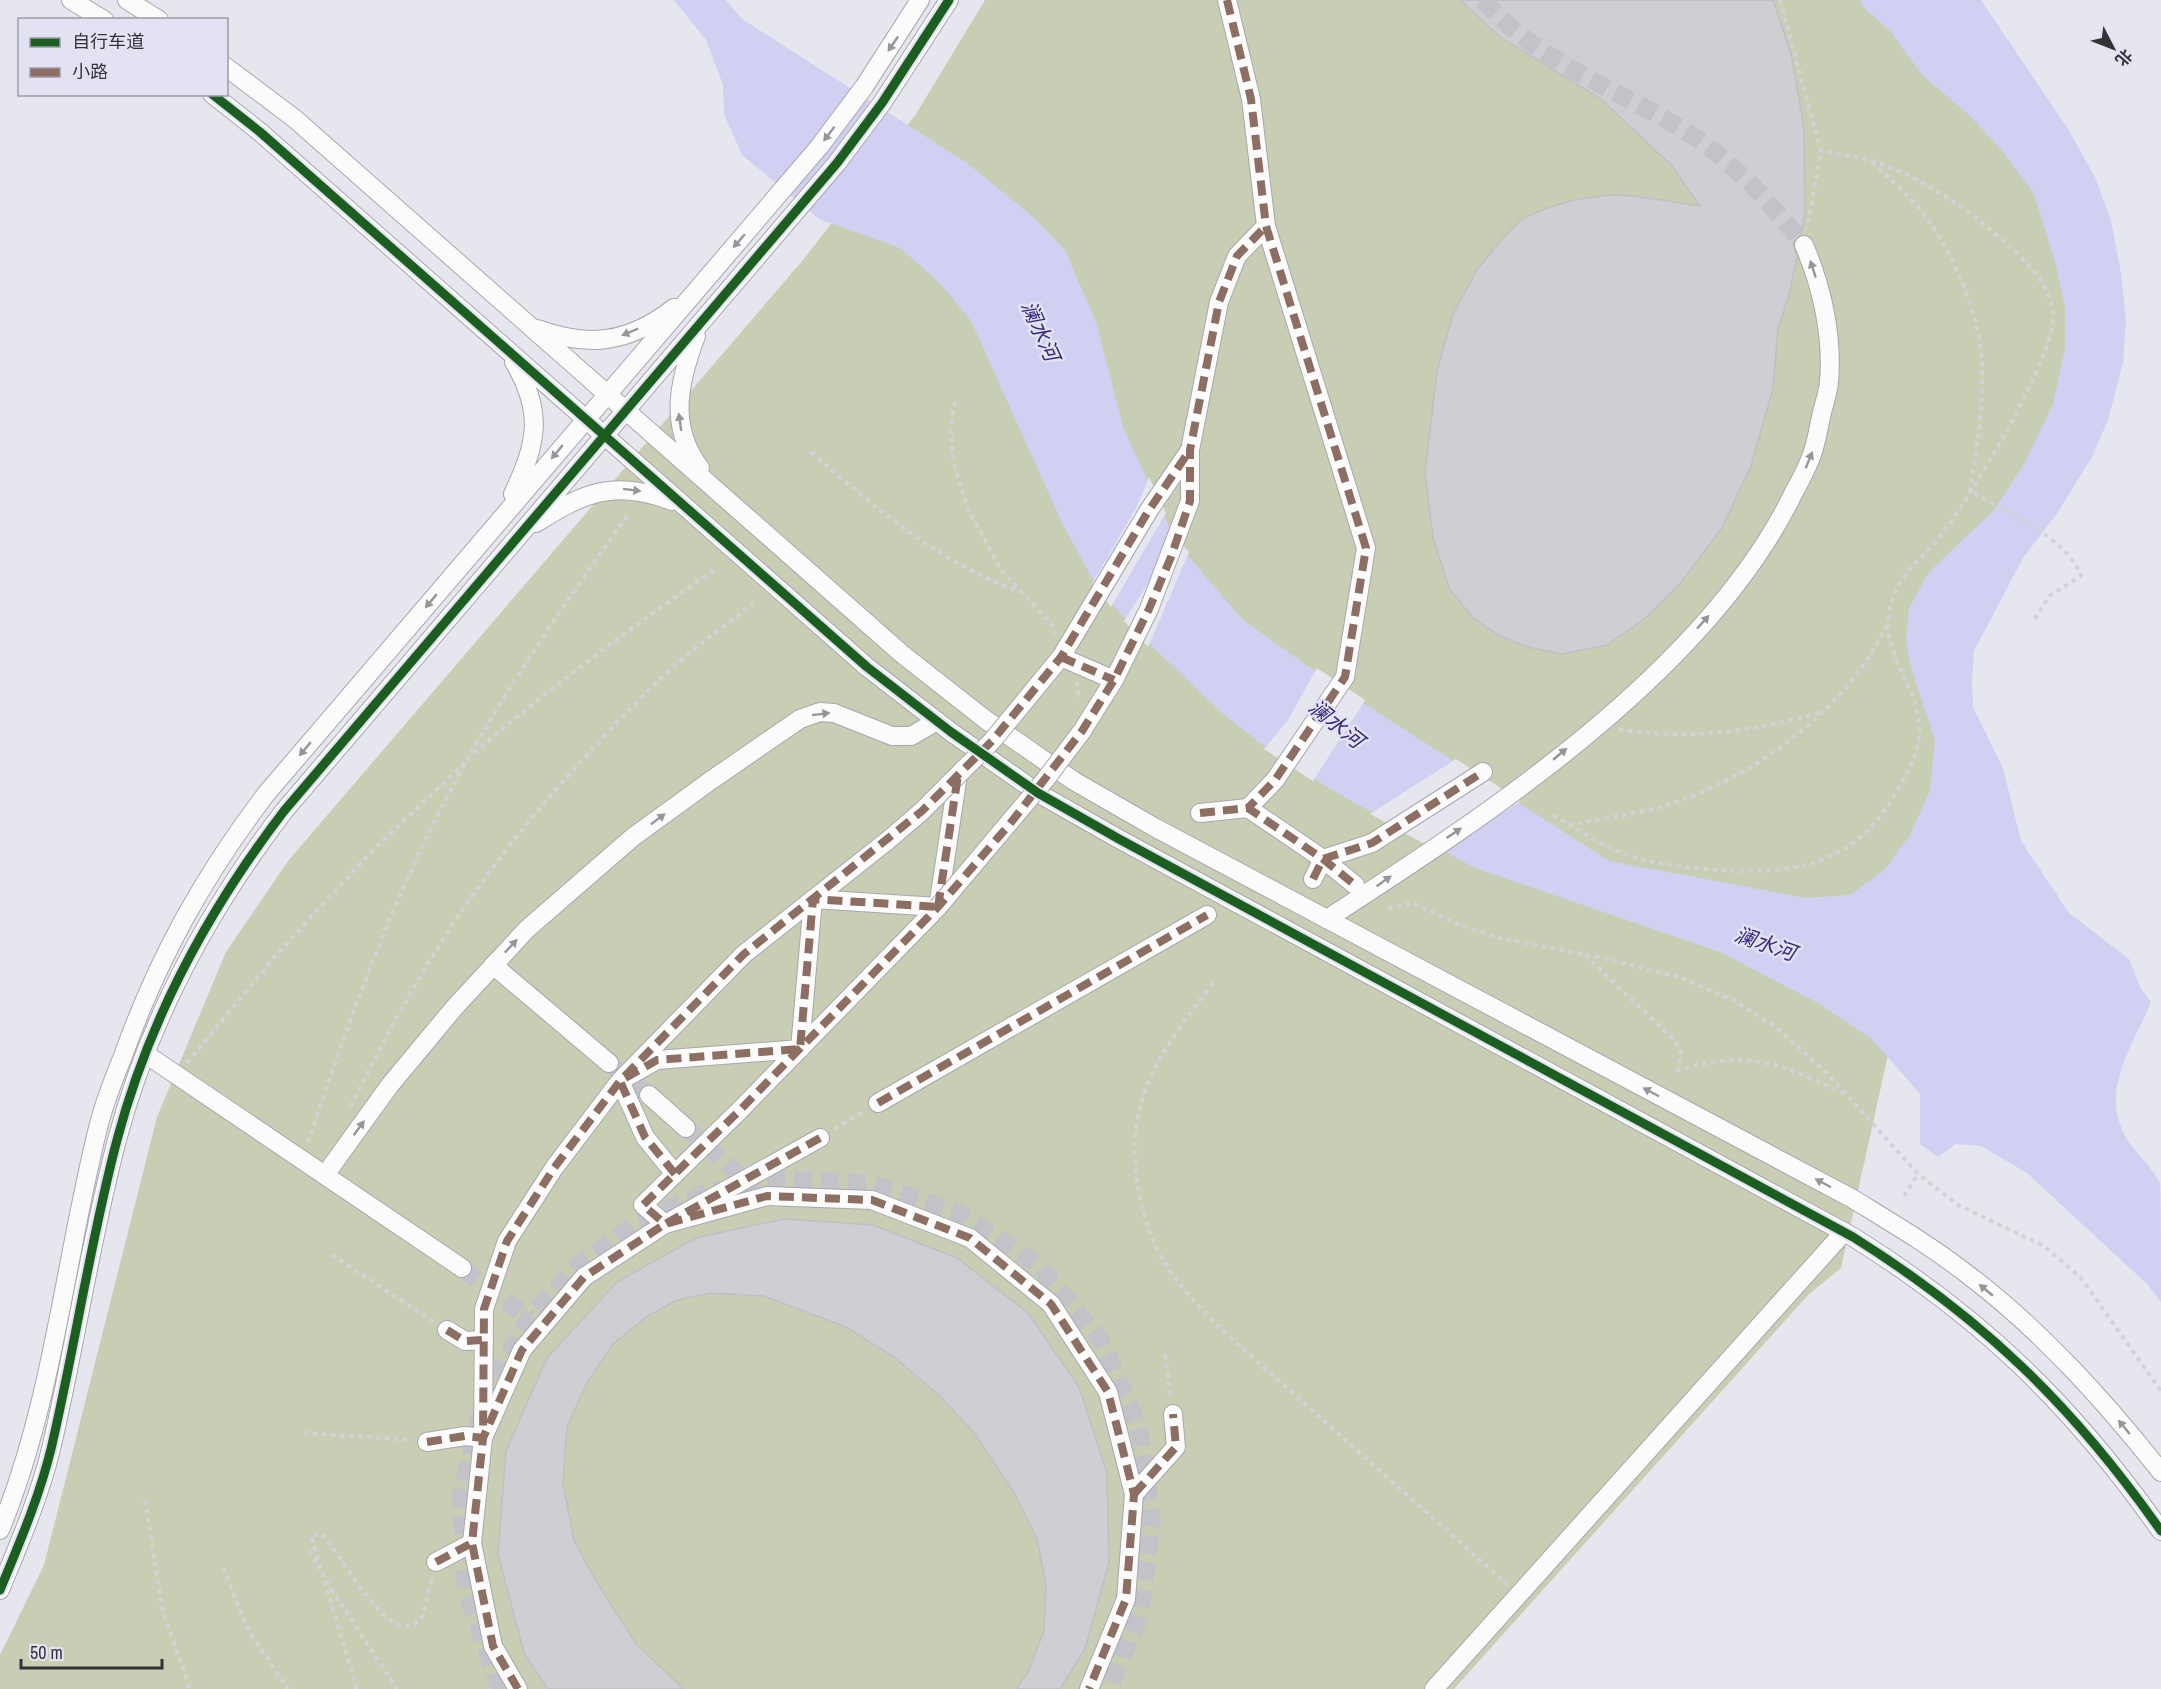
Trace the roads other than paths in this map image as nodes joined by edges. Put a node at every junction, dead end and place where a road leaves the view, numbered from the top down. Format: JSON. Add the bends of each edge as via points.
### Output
{"nodes":[{"id":1,"x":71,"y":0,"type":"edge"},
{"id":2,"x":127,"y":0,"type":"edge"},
{"id":3,"x":920,"y":0,"type":"edge"},
{"id":4,"x":949,"y":0,"type":"edge"},
{"id":5,"x":1227,"y":0,"type":"edge"},
{"id":6,"x":101,"y":18,"type":"edge"},
{"id":7,"x":156,"y":18,"type":"edge"},
{"id":8,"x":228,"y":69,"type":"edge"},
{"id":9,"x":215,"y":96,"type":"edge"},
{"id":10,"x":1266,"y":226,"type":"junction"},
{"id":11,"x":1804,"y":245,"type":"tunnel mouth"},
{"id":12,"x":697,"y":290,"type":"junction"},
{"id":13,"x":701,"y":322,"type":"junction"},
{"id":14,"x":530,"y":327,"type":"junction"},
{"id":15,"x":505,"y":348,"type":"junction"},
{"id":16,"x":607,"y":395,"type":"junction"},
{"id":17,"x":625,"y":410,"type":"junction"},
{"id":18,"x":586,"y":419,"type":"junction"},
{"id":19,"x":604,"y":435,"type":"junction"},
{"id":20,"x":1190,"y":450,"type":"junction"},
{"id":21,"x":717,"y":491,"type":"junction"},
{"id":22,"x":684,"y":505,"type":"junction"},
{"id":23,"x":504,"y":515,"type":"junction"},
{"id":24,"x":522,"y":532,"type":"junction"},
{"id":25,"x":1061,"y":650,"type":"junction"},
{"id":26,"x":1114,"y":680,"type":"junction"},
{"id":27,"x":937,"y":721,"type":"junction"},
{"id":28,"x":1483,"y":772,"type":"dead end"},
{"id":29,"x":958,"y":776,"type":"junction"},
{"id":30,"x":1248,"y":808,"type":"junction"},
{"id":31,"x":1200,"y":813,"type":"dead end"},
{"id":32,"x":1323,"y":859,"type":"junction"},
{"id":33,"x":1313,"y":879,"type":"dead end"},
{"id":34,"x":1355,"y":885,"type":"dead end"},
{"id":35,"x":813,"y":899,"type":"junction"},
{"id":36,"x":938,"y":907,"type":"junction"},
{"id":37,"x":1206,"y":915,"type":"dead end"},
{"id":38,"x":1327,"y":919,"type":"junction"},
{"id":39,"x":493,"y":965,"type":"junction"},
{"id":40,"x":800,"y":1049,"type":"junction"},
{"id":41,"x":147,"y":1055,"type":"junction"},
{"id":42,"x":609,"y":1063,"type":"tunnel mouth"},
{"id":43,"x":620,"y":1081,"type":"junction"},
{"id":44,"x":649,"y":1095,"type":"tunnel mouth"},
{"id":45,"x":878,"y":1103,"type":"road end"},
{"id":46,"x":686,"y":1128,"type":"tunnel mouth"},
{"id":47,"x":820,"y":1138,"type":"road end"},
{"id":48,"x":675,"y":1174,"type":"junction"},
{"id":49,"x":325,"y":1175,"type":"junction"},
{"id":50,"x":665,"y":1224,"type":"junction"},
{"id":51,"x":1844,"y":1232,"type":"junction"},
{"id":52,"x":462,"y":1268,"type":"tunnel mouth"},
{"id":53,"x":447,"y":1330,"type":"road end"},
{"id":54,"x":484,"y":1340,"type":"junction"},
{"id":55,"x":1173,"y":1414,"type":"road end"},
{"id":56,"x":483,"y":1438,"type":"junction"},
{"id":57,"x":427,"y":1442,"type":"road end"},
{"id":58,"x":2161,"y":1472,"type":"edge"},
{"id":59,"x":1134,"y":1494,"type":"junction"},
{"id":60,"x":0,"y":1530,"type":"edge"},
{"id":61,"x":2161,"y":1531,"type":"edge"},
{"id":62,"x":472,"y":1543,"type":"junction"},
{"id":63,"x":436,"y":1562,"type":"road end"},
{"id":64,"x":0,"y":1590,"type":"edge"},
{"id":65,"x":518,"y":1689,"type":"edge"},
{"id":66,"x":1089,"y":1689,"type":"edge"},
{"id":67,"x":1434,"y":1689,"type":"edge"}],
"edges":[{"from":1,"to":6,"type":"street"},
{"from":2,"to":7,"type":"street"},
{"from":3,"to":12,"type":"street","one_way":true,"via":[[864,87]]},
{"from":4,"to":13,"type":"street","via":[[882,103],[795,213]]},
{"from":5,"to":10,"type":"street","via":[[1251,99]]},
{"from":8,"to":14,"type":"street","via":[[295,119]]},
{"from":9,"to":15,"type":"street"},
{"from":10,"to":20,"type":"street","via":[[1238,256],[1219,302]]},
{"from":10,"to":30,"type":"street","via":[[1366,548],[1345,677],[1275,780]]},
{"from":38,"to":11,"type":"street","one_way":true,"via":[[1515,791],[1628,698],[1740,581],[1779,523],[1811,457],[1829,382],[1826,315]]},
{"from":12,"to":14,"type":"street","one_way":true,"via":[[651,322],[609,340],[579,341]]},
{"from":12,"to":16,"type":"street"},
{"from":13,"to":17,"type":"street"},
{"from":21,"to":13,"type":"street","one_way":true,"via":[[691,457],[678,422],[683,369]]},
{"from":14,"to":16,"type":"street"},
{"from":15,"to":18,"type":"street"},
{"from":15,"to":23,"type":"street","via":[[526,383],[535,420],[524,471]]},
{"from":16,"to":17,"type":"street"},
{"from":16,"to":18,"type":"street"},
{"from":17,"to":19,"type":"street"},
{"from":17,"to":21,"type":"street"},
{"from":18,"to":19,"type":"street"},
{"from":18,"to":23,"type":"street","one_way":true},
{"from":19,"to":22,"type":"street"},
{"from":19,"to":24,"type":"street"},
{"from":20,"to":25,"type":"street","bridge":true},
{"from":20,"to":26,"type":"street","bridge":true,"via":[[1191,501],[1149,609]]},
{"from":21,"to":38,"type":"street","via":[[902,654],[996,727],[1084,787]]},
{"from":24,"to":22,"type":"street","one_way":true,"via":[[566,504],[608,489],[643,491]]},
{"from":22,"to":27,"type":"street","via":[[867,667]]},
{"from":23,"to":60,"type":"street","one_way":true,"via":[[266,795],[230,842],[168,945],[143,1000],[99,1122],[32,1434]]},
{"from":24,"to":41,"type":"street","via":[[248,858],[186,962]]},
{"from":25,"to":26,"type":"street","bridge":true},
{"from":25,"to":29,"type":"street","bridge":true,"via":[[992,741]]},
{"from":26,"to":36,"type":"street","bridge":true,"via":[[1083,731],[1046,780]]},
{"from":39,"to":27,"type":"street","one_way":true,"via":[[527,929],[633,837],[800,719],[820,712],[834,713],[892,736],[911,736]]},
{"from":27,"to":51,"type":"street","via":[[1038,793],[1119,839]]},
{"from":28,"to":32,"type":"street","via":[[1372,843]]},
{"from":29,"to":35,"type":"street","bridge":true,"via":[[887,841]]},
{"from":29,"to":36,"type":"street","bridge":true},
{"from":30,"to":31,"type":"street"},
{"from":30,"to":32,"type":"street"},
{"from":32,"to":33,"type":"street"},
{"from":32,"to":34,"type":"street"},
{"from":35,"to":36,"type":"street"},
{"from":35,"to":40,"type":"street"},
{"from":35,"to":43,"type":"street","via":[[744,954]]},
{"from":36,"to":40,"type":"street"},
{"from":37,"to":45,"type":"street"},
{"from":58,"to":38,"type":"street","one_way":true,"via":[[2115,1414],[2067,1363],[1969,1275],[1919,1239],[1853,1199]]},
{"from":39,"to":42,"type":"street"},
{"from":49,"to":39,"type":"street","one_way":true,"via":[[390,1085]]},
{"from":40,"to":43,"type":"street","via":[[657,1060]]},
{"from":40,"to":48,"type":"street"},
{"from":41,"to":49,"type":"street"},
{"from":41,"to":64,"type":"street","via":[[117,1139],[50,1451],[29,1521]]},
{"from":43,"to":48,"type":"street","via":[[645,1137]]},
{"from":43,"to":54,"type":"street","via":[[554,1168],[507,1241],[484,1309]]},
{"from":44,"to":46,"type":"street"},
{"from":47,"to":50,"type":"street"},
{"from":48,"to":50,"type":"street","via":[[643,1205]]},
{"from":49,"to":52,"type":"street"},
{"from":50,"to":56,"type":"street","via":[[584,1277],[522,1350]]},
{"from":50,"to":59,"type":"street","via":[[767,1196],[872,1200],[970,1238],[1051,1304],[1108,1392]]},
{"from":51,"to":61,"type":"street","via":[[1959,1309],[2035,1377],[2090,1437]]},
{"from":51,"to":67,"type":"street"},
{"from":53,"to":54,"type":"street","via":[[465,1341]]},
{"from":54,"to":56,"type":"street"},
{"from":55,"to":59,"type":"street","via":[[1176,1447]]},
{"from":56,"to":57,"type":"street","via":[[465,1436]]},
{"from":56,"to":62,"type":"street"},
{"from":59,"to":66,"type":"street","via":[[1126,1599]]},
{"from":62,"to":63,"type":"street"},
{"from":62,"to":65,"type":"street","via":[[493,1646]]}]}
